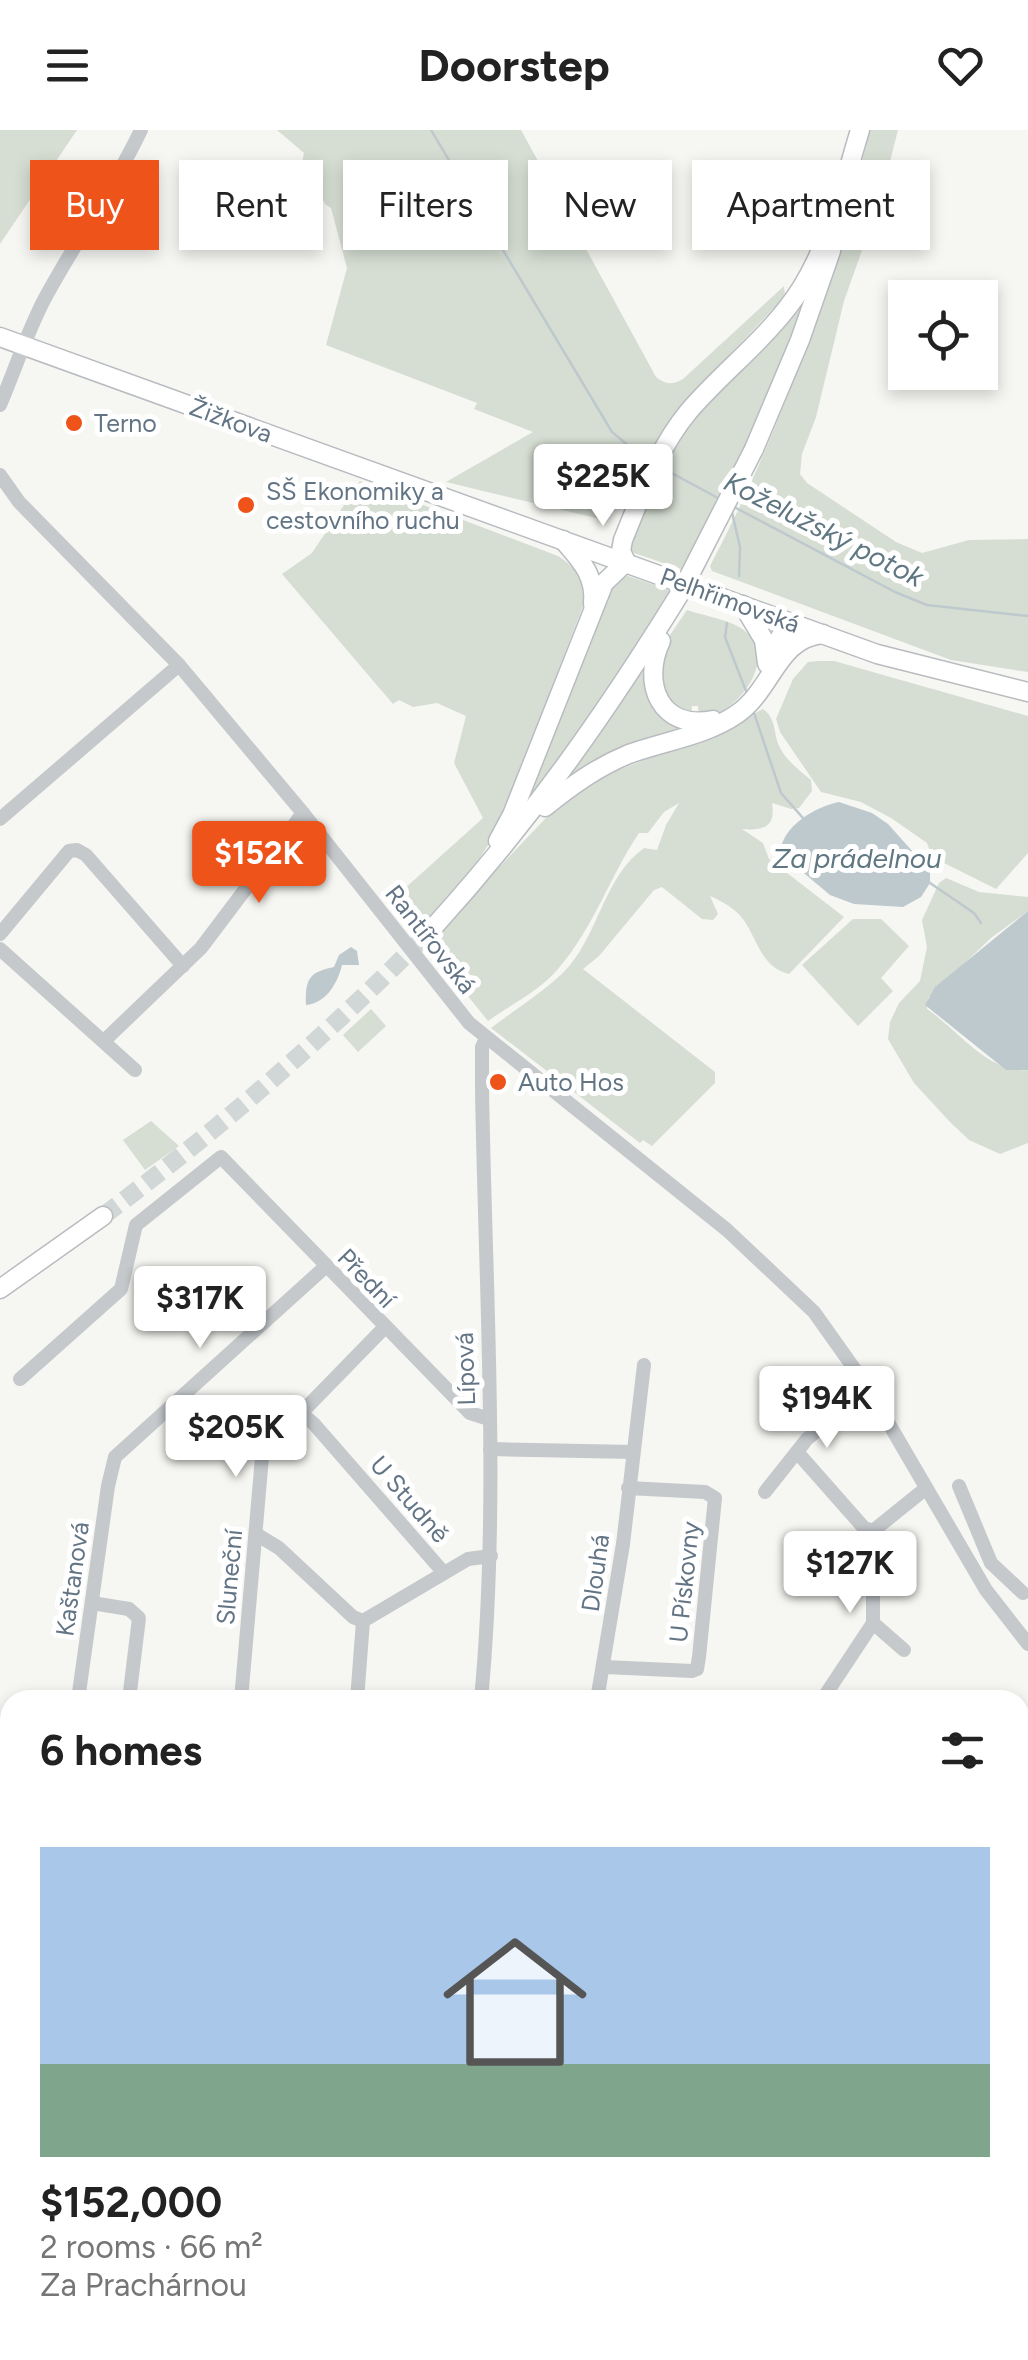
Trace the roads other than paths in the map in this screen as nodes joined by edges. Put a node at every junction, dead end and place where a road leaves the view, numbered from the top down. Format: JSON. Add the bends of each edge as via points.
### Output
{"nodes":[{"id":1,"x":140,"y":130,"type":"edge"},
{"id":2,"x":862,"y":130,"type":"edge"},
{"id":3,"x":0,"y":337,"type":"edge"},
{"id":4,"x":25,"y":345,"type":"junction"},
{"id":5,"x":0,"y":406,"type":"edge"},
{"id":6,"x":0,"y":475,"type":"edge"},
{"id":7,"x":438,"y":493,"type":"joint"},
{"id":8,"x":633,"y":516,"type":"junction"},
{"id":9,"x":563,"y":539,"type":"junction"},
{"id":10,"x":626,"y":562,"type":"junction"},
{"id":11,"x":742,"y":605,"type":"junction"},
{"id":12,"x":592,"y":615,"type":"junction"},
{"id":13,"x":793,"y":623,"type":"junction"},
{"id":14,"x":664,"y":627,"type":"junction"},
{"id":15,"x":824,"y":634,"type":"junction"},
{"id":16,"x":792,"y":644,"type":"junction"},
{"id":17,"x":179,"y":665,"type":"junction"},
{"id":18,"x":766,"y":668,"type":"junction"},
{"id":19,"x":1028,"y":692,"type":"edge"},
{"id":20,"x":753,"y":696,"type":"junction"},
{"id":21,"x":738,"y":710,"type":"junction"},
{"id":22,"x":303,"y":813,"type":"junction"},
{"id":23,"x":0,"y":819,"type":"edge"},
{"id":24,"x":521,"y":826,"type":"junction"},
{"id":25,"x":464,"y":894,"type":"junction"},
{"id":26,"x":431,"y":930,"type":"tunnel mouth"},
{"id":27,"x":0,"y":934,"type":"edge"},
{"id":28,"x":0,"y":948,"type":"edge"},
{"id":29,"x":184,"y":966,"type":"junction"},
{"id":30,"x":486,"y":1038,"type":"junction"},
{"id":31,"x":105,"y":1040,"type":"junction"},
{"id":32,"x":135,"y":1070,"type":"dead end"},
{"id":33,"x":103,"y":1216,"type":"tunnel mouth"},
{"id":34,"x":325,"y":1267,"type":"junction"},
{"id":35,"x":0,"y":1289,"type":"edge"},
{"id":36,"x":384,"y":1328,"type":"junction"},
{"id":37,"x":644,"y":1365,"type":"dead end"},
{"id":38,"x":20,"y":1379,"type":"dead end"},
{"id":39,"x":868,"y":1388,"type":"junction"},
{"id":40,"x":300,"y":1413,"type":"junction"},
{"id":41,"x":489,"y":1419,"type":"junction"},
{"id":42,"x":490,"y":1448,"type":"junction"},
{"id":43,"x":633,"y":1452,"type":"junction"},
{"id":44,"x":797,"y":1452,"type":"junction"},
{"id":45,"x":959,"y":1486,"type":"dead end"},
{"id":46,"x":628,"y":1488,"type":"junction"},
{"id":47,"x":925,"y":1489,"type":"junction"},
{"id":48,"x":765,"y":1492,"type":"dead end"},
{"id":49,"x":873,"y":1530,"type":"junction"},
{"id":50,"x":256,"y":1534,"type":"junction"},
{"id":51,"x":491,"y":1556,"type":"junction"},
{"id":52,"x":444,"y":1573,"type":"junction"},
{"id":53,"x":1026,"y":1590,"type":"edge"},
{"id":54,"x":92,"y":1603,"type":"junction"},
{"id":55,"x":998,"y":1608,"type":"junction"},
{"id":56,"x":363,"y":1621,"type":"junction"},
{"id":57,"x":873,"y":1623,"type":"junction"},
{"id":58,"x":1028,"y":1644,"type":"edge"},
{"id":59,"x":904,"y":1650,"type":"dead end"},
{"id":60,"x":605,"y":1666,"type":"junction"},
{"id":61,"x":79,"y":1690,"type":"edge"},
{"id":62,"x":130,"y":1690,"type":"edge"},
{"id":63,"x":242,"y":1690,"type":"edge"},
{"id":64,"x":358,"y":1690,"type":"edge"},
{"id":65,"x":482,"y":1690,"type":"edge"},
{"id":66,"x":600,"y":1690,"type":"edge"},
{"id":67,"x":829,"y":1690,"type":"edge"}],
"edges":[{"from":1,"to":4,"type":"street"},
{"from":2,"to":8,"type":"main road","via":[[827,236],[802,286],[682,420]]},
{"from":2,"to":14,"type":"main road","bridge":true,"via":[[808,320],[754,449]]},
{"from":3,"to":4,"type":"main road","name":"Žižkova"},
{"from":4,"to":5,"type":"street"},
{"from":4,"to":7,"type":"main road","name":"Žižkova"},
{"from":6,"to":17,"type":"street","name":"Rantířovská"},
{"from":7,"to":9,"type":"main road","name":"Pelhřimovská"},
{"from":8,"to":9,"type":"main road","via":[[611,540]]},
{"from":8,"to":10,"type":"main road","via":[[622,546]]},
{"from":9,"to":10,"type":"main road","name":"Pelhřimovská"},
{"from":9,"to":12,"type":"main road","via":[[592,580]]},
{"from":10,"to":11,"type":"main road","name":"Pelhřimovská"},
{"from":10,"to":12,"type":"main road","via":[[608,577]]},
{"from":11,"to":13,"type":"main road","name":"Pelhřimovská"},
{"from":11,"to":18,"type":"main road","via":[[764,640]]},
{"from":12,"to":25,"type":"main road","via":[[512,814]]},
{"from":13,"to":15,"type":"main road","name":"Pelhřimovská"},
{"from":13,"to":16,"type":"main road"},
{"from":13,"to":18,"type":"main road"},
{"from":14,"to":21,"type":"main road","via":[[652,665],[659,701],[694,722]]},
{"from":14,"to":24,"type":"main road"},
{"from":15,"to":16,"type":"main road"},
{"from":15,"to":19,"type":"main road","name":"Pelhřimovská","via":[[914,665]]},
{"from":16,"to":20,"type":"main road"},
{"from":17,"to":22,"type":"street","name":"Rantířovská"},
{"from":17,"to":23,"type":"street"},
{"from":18,"to":20,"type":"main road"},
{"from":20,"to":21,"type":"main road"},
{"from":21,"to":24,"type":"main road","via":[[713,727],[605,765]]},
{"from":22,"to":29,"type":"street"},
{"from":22,"to":30,"type":"street","name":"Rantířovská"},
{"from":24,"to":25,"type":"main road"},
{"from":25,"to":26,"type":"main road"},
{"from":27,"to":29,"type":"street","via":[[69,851],[78,850]]},
{"from":28,"to":31,"type":"street"},
{"from":29,"to":31,"type":"street"},
{"from":30,"to":39,"type":"street","name":"Rantířovská","via":[[758,1256],[814,1312]]},
{"from":30,"to":41,"type":"street","name":"Lípová"},
{"from":31,"to":32,"type":"street"},
{"from":33,"to":35,"type":"main road"},
{"from":34,"to":36,"type":"street","name":"Přední"},
{"from":34,"to":38,"type":"street","name":"Přední","via":[[221,1158],[136,1225],[121,1290]]},
{"from":34,"to":54,"type":"street","name":"Kaštanová","via":[[119,1452]]},
{"from":36,"to":40,"type":"street","name":"Sluneční"},
{"from":36,"to":41,"type":"street","name":"Přední","via":[[470,1414]]},
{"from":37,"to":43,"type":"street","name":"Dlouhá"},
{"from":39,"to":44,"type":"street"},
{"from":39,"to":47,"type":"street","name":"Rantířovská"},
{"from":40,"to":50,"type":"street","name":"Sluneční","via":[[262,1457]]},
{"from":40,"to":52,"type":"street","name":"U Studně"},
{"from":41,"to":42,"type":"street","name":"Lípová"},
{"from":42,"to":43,"type":"street"},
{"from":42,"to":51,"type":"street","name":"Lípová"},
{"from":43,"to":46,"type":"street","name":"Dlouhá"},
{"from":44,"to":48,"type":"street"},
{"from":44,"to":49,"type":"street","via":[[864,1528]]},
{"from":45,"to":53,"type":"street","via":[[991,1564]]},
{"from":46,"to":60,"type":"street","name":"Dlouhá"},
{"from":46,"to":60,"type":"street","name":"U Pískovny","via":[[715,1498],[699,1658],[692,1671]]},
{"from":47,"to":49,"type":"street"},
{"from":47,"to":55,"type":"street","name":"Rantířovská"},
{"from":49,"to":57,"type":"street"},
{"from":50,"to":56,"type":"street"},
{"from":50,"to":63,"type":"street","name":"Sluneční"},
{"from":51,"to":52,"type":"street","via":[[468,1559]]},
{"from":51,"to":65,"type":"street","name":"Lípová"},
{"from":52,"to":56,"type":"street"},
{"from":53,"to":55,"type":"street"},
{"from":54,"to":61,"type":"street","name":"Kaštanová"},
{"from":54,"to":62,"type":"street","via":[[139,1618]]},
{"from":55,"to":58,"type":"street","name":"Rantířovská"},
{"from":56,"to":64,"type":"street"},
{"from":57,"to":59,"type":"street"},
{"from":57,"to":67,"type":"street"},
{"from":60,"to":66,"type":"street","name":"Dlouhá"}]}
